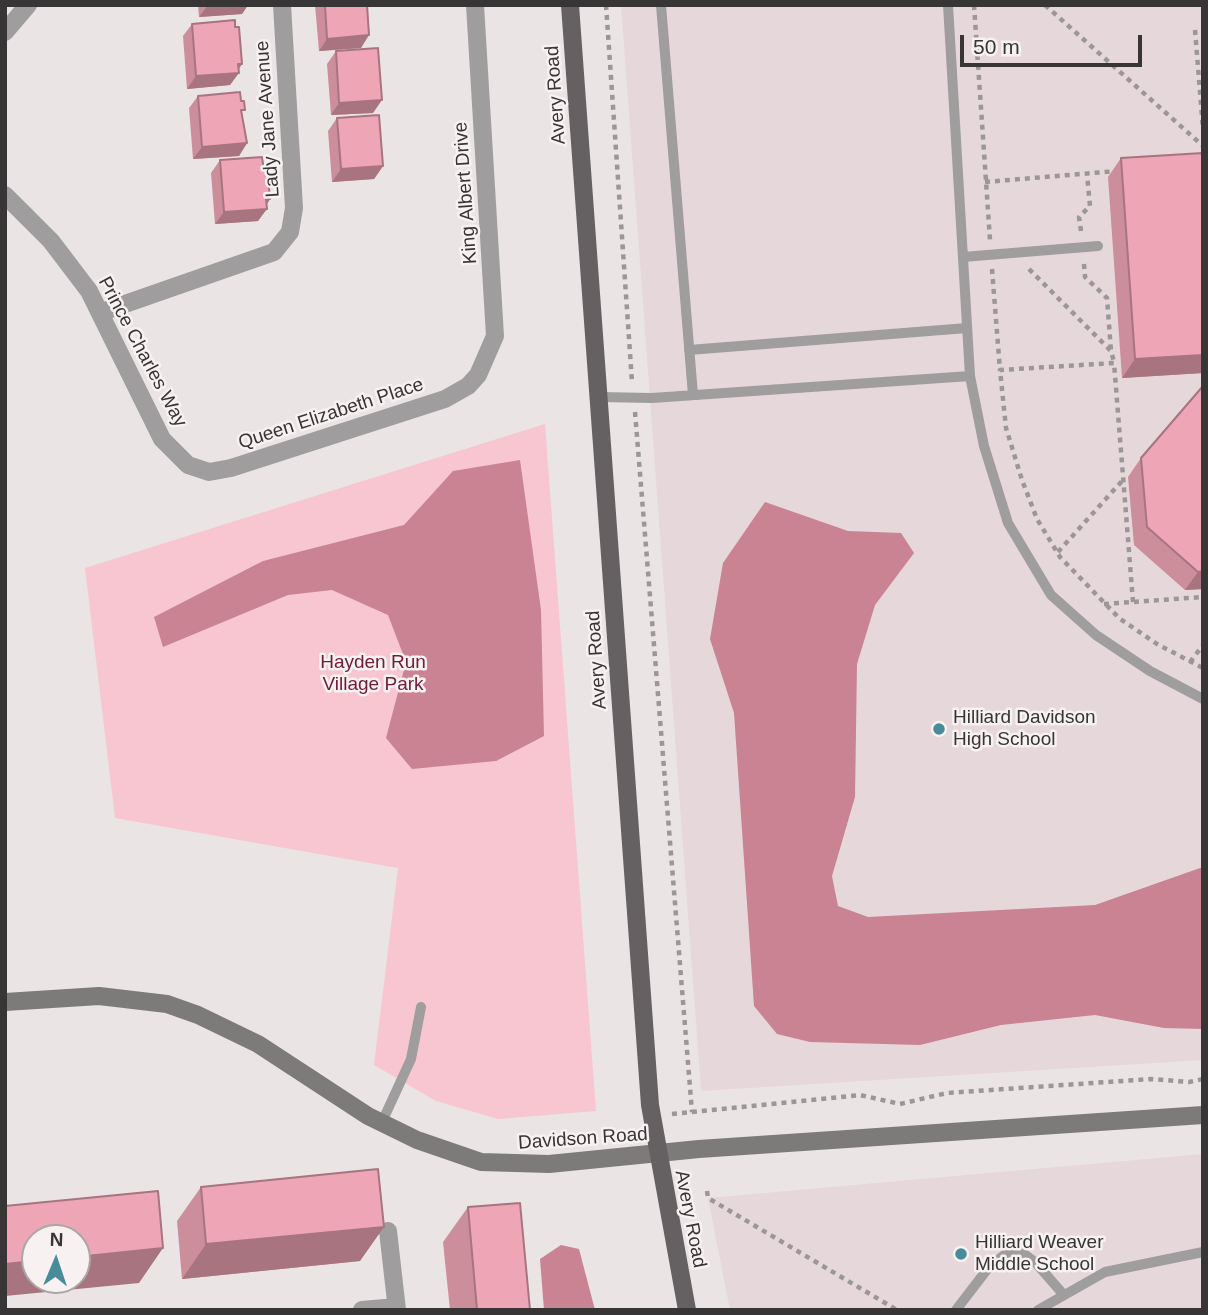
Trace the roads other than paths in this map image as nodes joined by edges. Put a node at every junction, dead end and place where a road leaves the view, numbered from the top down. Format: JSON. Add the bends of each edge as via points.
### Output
{"nodes":[{"id":1,"x":27,"y":5,"type":"edge"},
{"id":2,"x":282,"y":5,"type":"edge"},
{"id":3,"x":475,"y":5,"type":"edge"},
{"id":4,"x":570,"y":5,"type":"edge"},
{"id":5,"x":661,"y":5,"type":"edge"},
{"id":6,"x":948,"y":5,"type":"edge"},
{"id":7,"x":5,"y":32,"type":"edge"},
{"id":8,"x":5,"y":195,"type":"edge"},
{"id":9,"x":1098,"y":246,"type":"dead end"},
{"id":10,"x":963,"y":257,"type":"junction"},
{"id":11,"x":102,"y":312,"type":"junction"},
{"id":12,"x":967,"y":328,"type":"junction"},
{"id":13,"x":689,"y":349,"type":"junction"},
{"id":14,"x":478,"y":374,"type":"joint"},
{"id":15,"x":970,"y":376,"type":"junction"},
{"id":16,"x":693,"y":395,"type":"junction"},
{"id":17,"x":599,"y":397,"type":"junction"},
{"id":18,"x":188,"y":465,"type":"joint"},
{"id":19,"x":1203,"y":699,"type":"edge"},
{"id":20,"x":5,"y":1002,"type":"edge"},
{"id":21,"x":421,"y":1007,"type":"dead end"},
{"id":22,"x":1203,"y":1115,"type":"edge"},
{"id":23,"x":382,"y":1122,"type":"junction"},
{"id":24,"x":656,"y":1155,"type":"junction"},
{"id":25,"x":387,"y":1231,"type":"dead end"},
{"id":26,"x":1203,"y":1252,"type":"edge"},
{"id":27,"x":1063,"y":1294,"type":"junction"},
{"id":28,"x":397,"y":1308,"type":"edge"},
{"id":29,"x":362,"y":1310,"type":"edge"},
{"id":30,"x":687,"y":1310,"type":"edge"},
{"id":31,"x":956,"y":1310,"type":"edge"},
{"id":32,"x":1038,"y":1310,"type":"edge"}],
"edges":[{"from":1,"to":7,"type":"street"},
{"from":2,"to":11,"type":"street","name":"Lady Jane Avenue","via":[[294,208],[290,232],[274,252]]},
{"from":3,"to":14,"type":"street","name":"King Albert Drive","via":[[495,306],[495,336]]},
{"from":4,"to":17,"type":"main road","name":"Avery Road"},
{"from":5,"to":13,"type":"lane"},
{"from":6,"to":10,"type":"lane"},
{"from":8,"to":11,"type":"street","name":"Prince Charles Way","via":[[51,241]]},
{"from":9,"to":10,"type":"lane"},
{"from":10,"to":12,"type":"lane"},
{"from":11,"to":18,"type":"street","name":"Prince Charles Way","via":[[162,439]]},
{"from":12,"to":13,"type":"lane"},
{"from":12,"to":15,"type":"lane"},
{"from":13,"to":16,"type":"lane"},
{"from":14,"to":18,"type":"street","name":"Queen Elizabeth Place","via":[[446,399],[231,468],[209,472]]},
{"from":15,"to":16,"type":"lane"},
{"from":15,"to":19,"type":"lane","via":[[984,446],[1008,523],[1043,584],[1096,635]]},
{"from":16,"to":17,"type":"lane"},
{"from":17,"to":24,"type":"main road","name":"Avery Road"},
{"from":20,"to":23,"type":"street","name":"Davidson Road","via":[[100,996],[167,1004],[233,1030]]},
{"from":21,"to":23,"type":"lane","via":[[411,1059]]},
{"from":22,"to":24,"type":"street","name":"Davidson Road"},
{"from":23,"to":24,"type":"street","name":"Davidson Road","via":[[417,1140],[481,1162],[549,1164]]},
{"from":24,"to":30,"type":"main road","name":"Avery Road"},
{"from":25,"to":28,"type":"street"},
{"from":26,"to":27,"type":"lane","via":[[1105,1272]]},
{"from":27,"to":31,"type":"lane","via":[[1020,1251],[1007,1253],[989,1267]]},
{"from":27,"to":32,"type":"lane"},
{"from":28,"to":29,"type":"street"}]}
